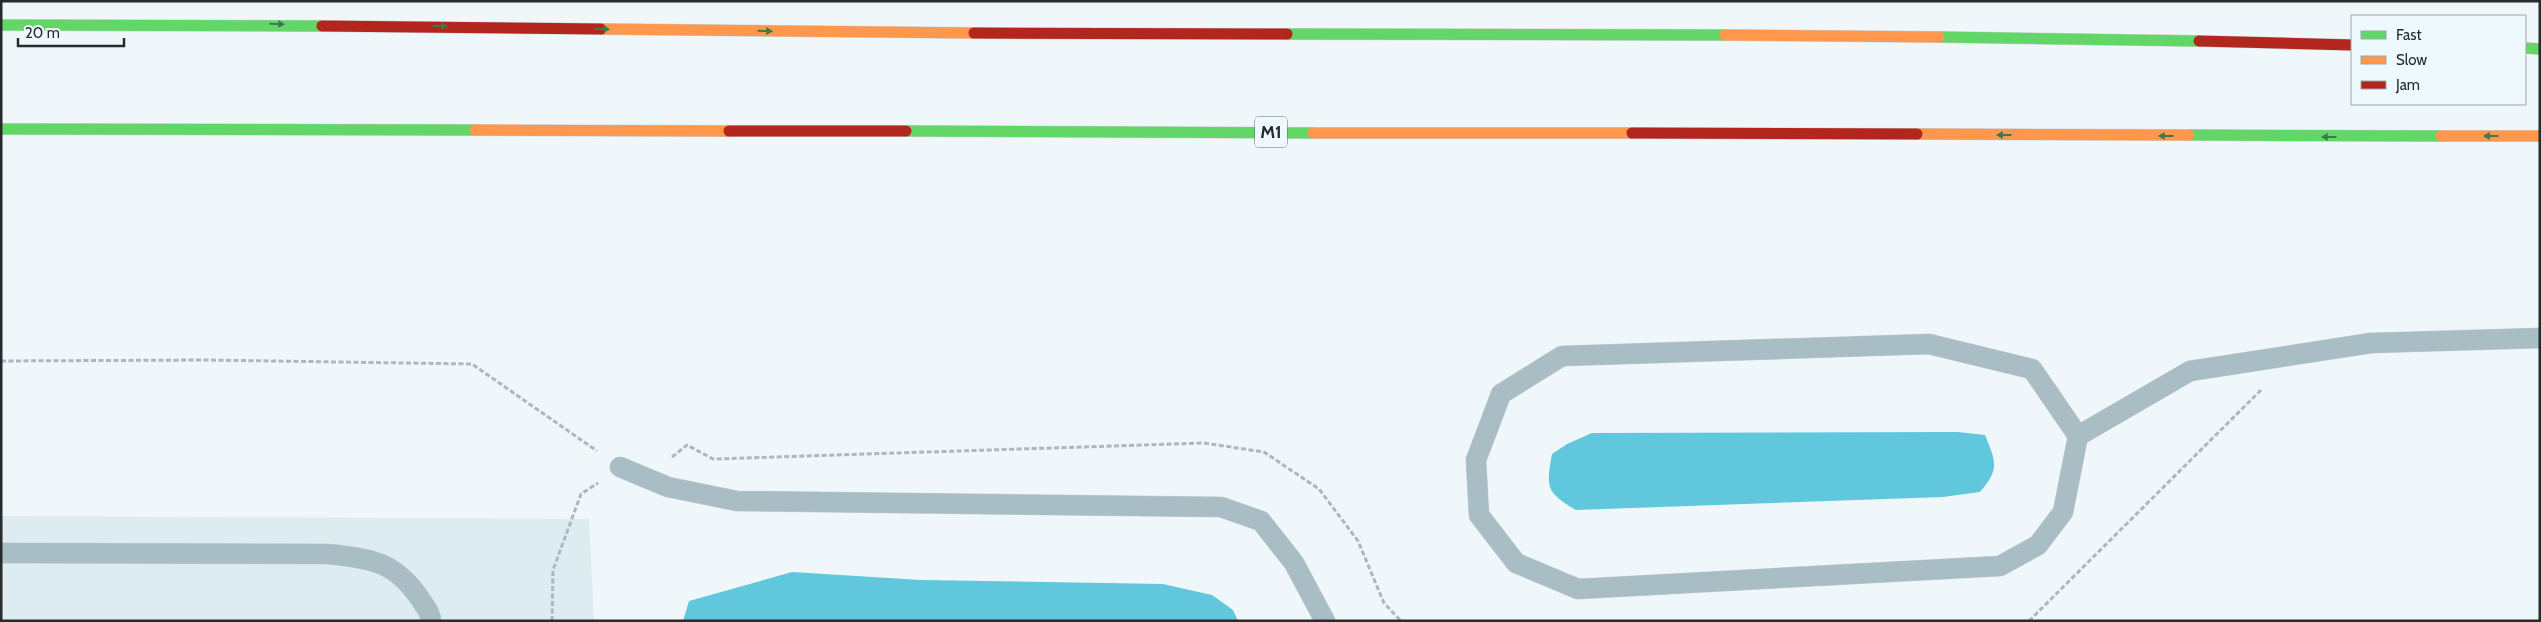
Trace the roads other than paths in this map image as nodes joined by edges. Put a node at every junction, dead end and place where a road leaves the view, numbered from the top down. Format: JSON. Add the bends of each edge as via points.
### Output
{"nodes":[{"id":1,"x":88,"y":13,"type":"dead end"},
{"id":2,"x":1,"y":24,"type":"edge"},
{"id":3,"x":253,"y":24,"type":"junction"},
{"id":4,"x":2351,"y":45,"type":"edge"},
{"id":5,"x":2526,"y":48,"type":"edge"},
{"id":6,"x":2540,"y":49,"type":"edge"},
{"id":7,"x":1,"y":129,"type":"edge"},
{"id":8,"x":2540,"y":136,"type":"edge"},
{"id":9,"x":2540,"y":338,"type":"edge"},
{"id":10,"x":2078,"y":436,"type":"junction"},
{"id":11,"x":620,"y":467,"type":"road end"},
{"id":12,"x":1,"y":553,"type":"edge"},
{"id":13,"x":431,"y":621,"type":"edge"},
{"id":14,"x":1325,"y":621,"type":"edge"}],
"edges":[{"from":1,"to":3,"type":"highway"},
{"from":2,"to":3,"type":"highway"},
{"from":3,"to":4,"type":"highway","one_way":true,"via":[[914,33],[2111,38]]},
{"from":5,"to":6,"type":"highway"},
{"from":8,"to":7,"type":"highway","number":"M1","one_way":true},
{"from":9,"to":10,"type":"lane","via":[[2371,343],[2190,371]]},
{"from":10,"to":10,"type":"lane","via":[[2032,369],[1930,344],[1562,356],[1501,394],[1476,460],[1479,515],[1516,563],[1578,589],[2000,566],[2038,545],[2063,512]]},
{"from":11,"to":14,"type":"lane","via":[[668,486],[737,501],[1221,507],[1260,521],[1294,563]]},
{"from":12,"to":13,"type":"lane","via":[[328,554],[368,558],[396,571],[414,591]]}]}
